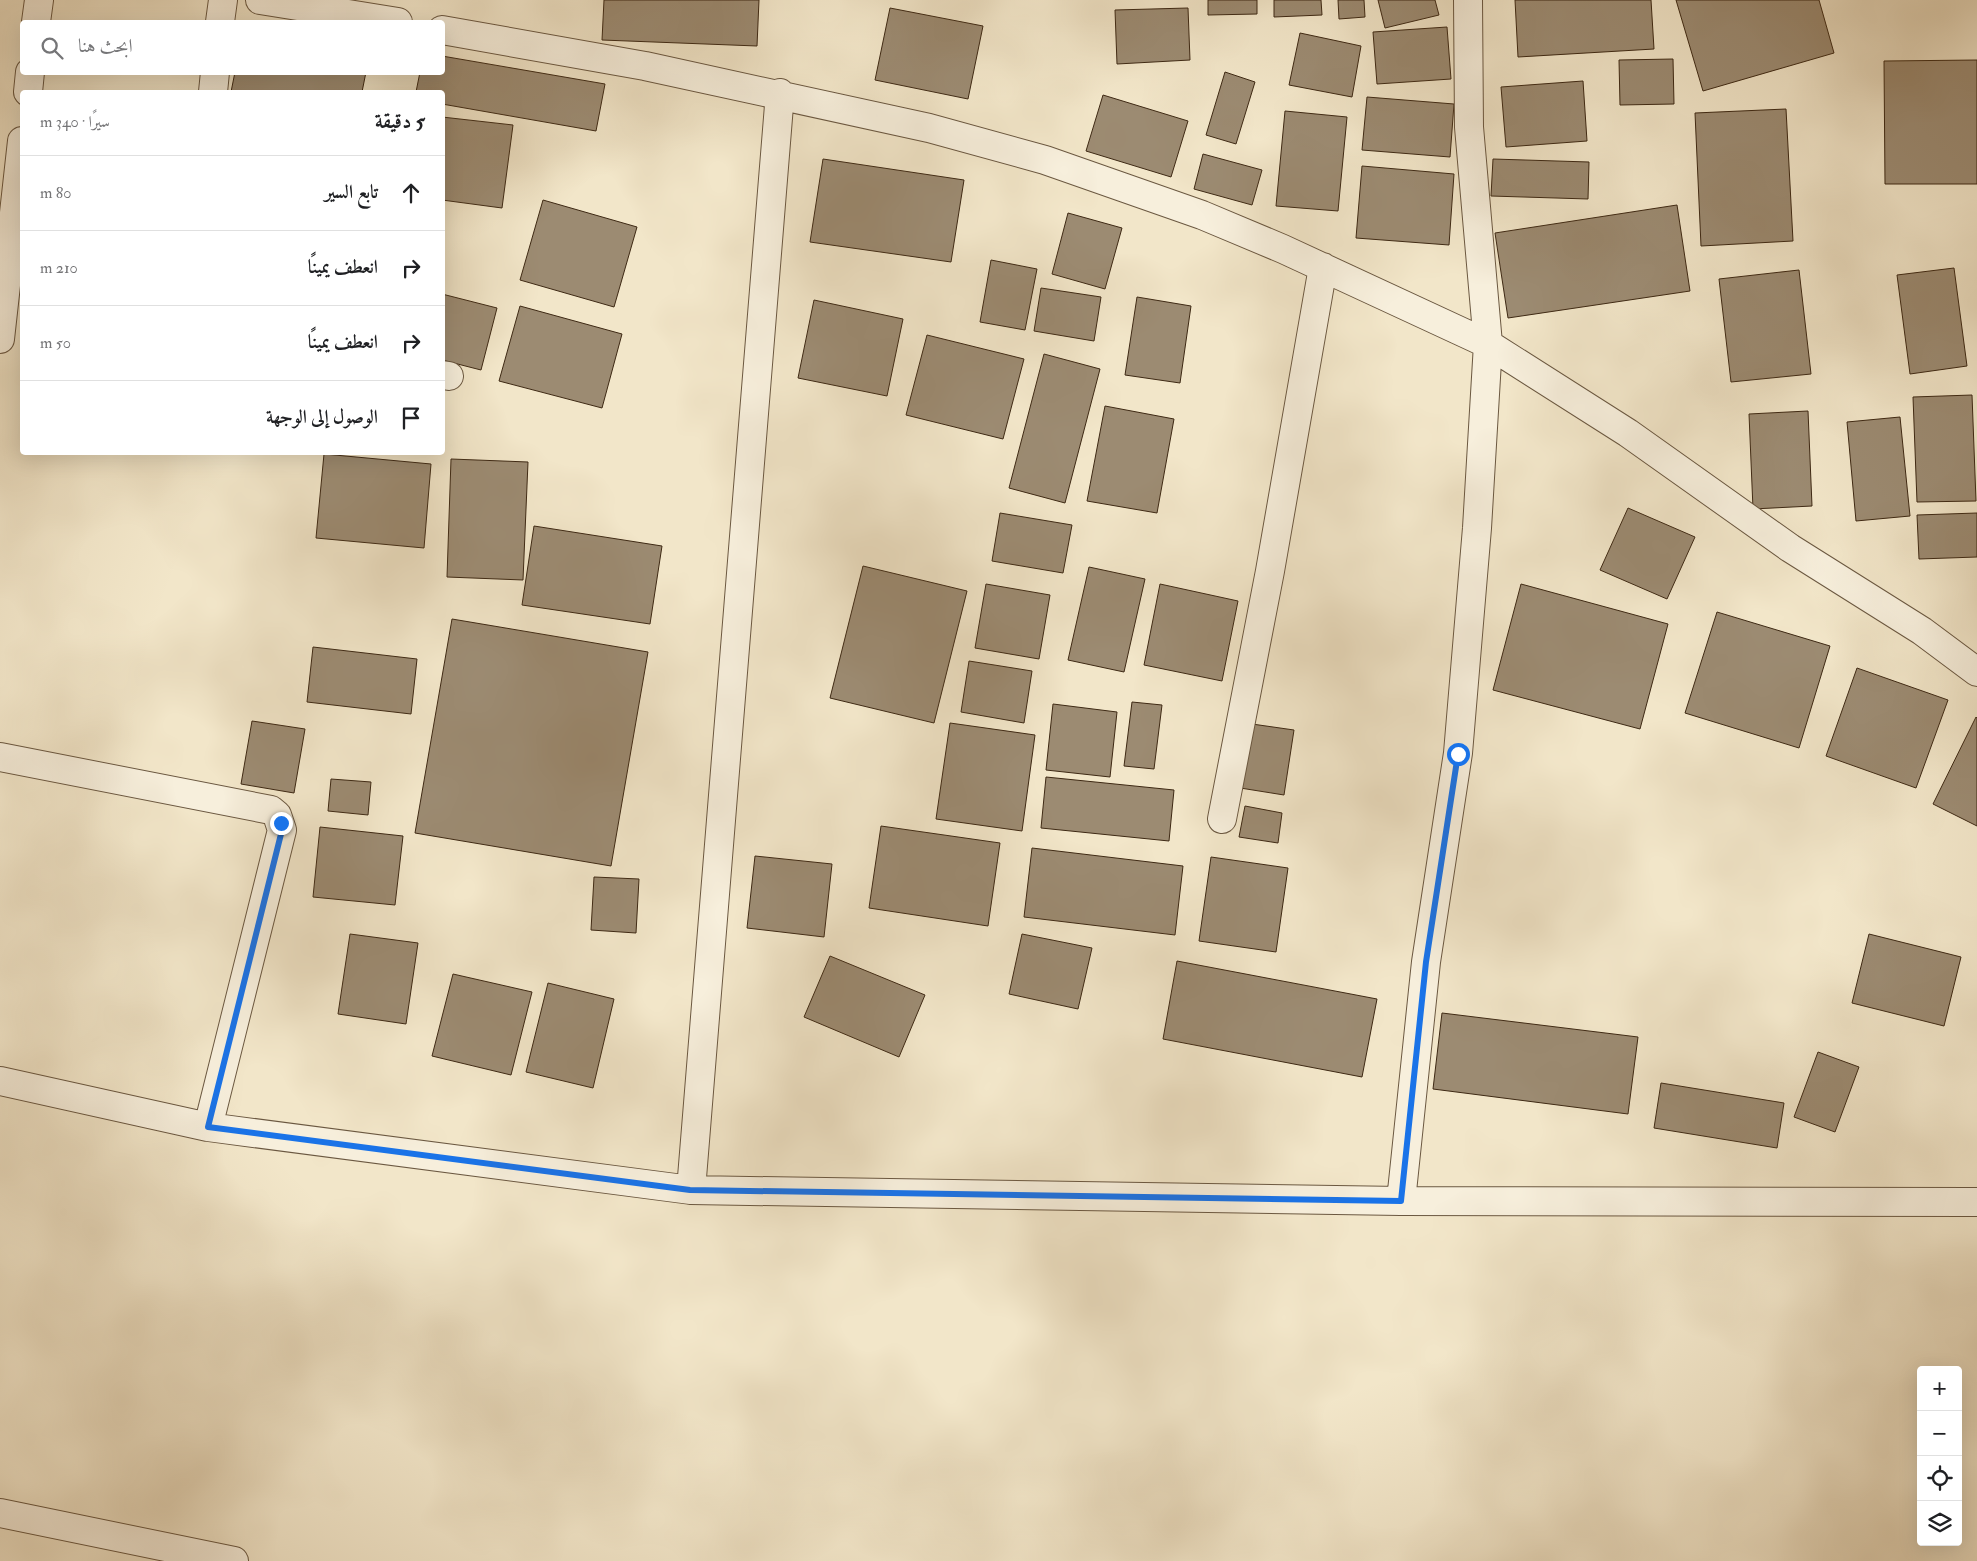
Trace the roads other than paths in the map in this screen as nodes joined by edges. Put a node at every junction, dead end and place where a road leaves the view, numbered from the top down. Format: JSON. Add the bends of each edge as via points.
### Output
{"nodes":[{"id":1,"x":39,"y":0,"type":"edge"},
{"id":2,"x":223,"y":0,"type":"edge"},
{"id":3,"x":260,"y":0,"type":"edge"},
{"id":4,"x":1468,"y":0,"type":"edge"},
{"id":5,"x":36,"y":20,"type":"edge"},
{"id":6,"x":220,"y":20,"type":"edge"},
{"id":7,"x":385,"y":20,"type":"edge"},
{"id":8,"x":445,"y":31,"type":"edge"},
{"id":9,"x":30,"y":75,"type":"edge"},
{"id":10,"x":215,"y":75,"type":"edge"},
{"id":11,"x":28,"y":90,"type":"edge"},
{"id":12,"x":213,"y":90,"type":"edge"},
{"id":13,"x":780,"y":93,"type":"junction"},
{"id":14,"x":20,"y":159,"type":"edge"},
{"id":15,"x":1323,"y":267,"type":"junction"},
{"id":16,"x":0,"y":339,"type":"edge"},
{"id":17,"x":1488,"y":344,"type":"junction"},
{"id":18,"x":1977,"y":672,"type":"edge"},
{"id":19,"x":0,"y":757,"type":"edge"},
{"id":20,"x":1222,"y":819,"type":"dead end"},
{"id":21,"x":0,"y":1081,"type":"edge"},
{"id":22,"x":208,"y":1127,"type":"junction"},
{"id":23,"x":690,"y":1190,"type":"junction"},
{"id":24,"x":1401,"y":1201,"type":"junction"},
{"id":25,"x":1977,"y":1202,"type":"edge"},
{"id":26,"x":0,"y":1513,"type":"edge"},
{"id":27,"x":234,"y":1561,"type":"edge"}],
"edges":[{"from":1,"to":5,"type":"street"},
{"from":2,"to":6,"type":"street"},
{"from":3,"to":7,"type":"street"},
{"from":4,"to":17,"type":"street","via":[[1469,127]]},
{"from":8,"to":13,"type":"street"},
{"from":9,"to":11,"type":"street"},
{"from":10,"to":12,"type":"street"},
{"from":13,"to":15,"type":"street","via":[[929,128],[1045,160],[1202,215]]},
{"from":13,"to":23,"type":"street"},
{"from":14,"to":16,"type":"street"},
{"from":15,"to":17,"type":"street"},
{"from":15,"to":20,"type":"street","via":[[1270,571]]},
{"from":17,"to":18,"type":"street","via":[[1628,433],[1790,548],[1922,631]]},
{"from":17,"to":24,"type":"street","via":[[1458,754],[1426,962]]},
{"from":19,"to":22,"type":"street","via":[[271,810],[277,815],[282,830]]},
{"from":21,"to":22,"type":"street"},
{"from":22,"to":23,"type":"street"},
{"from":23,"to":24,"type":"street"},
{"from":24,"to":25,"type":"street"},
{"from":26,"to":27,"type":"street"}]}
